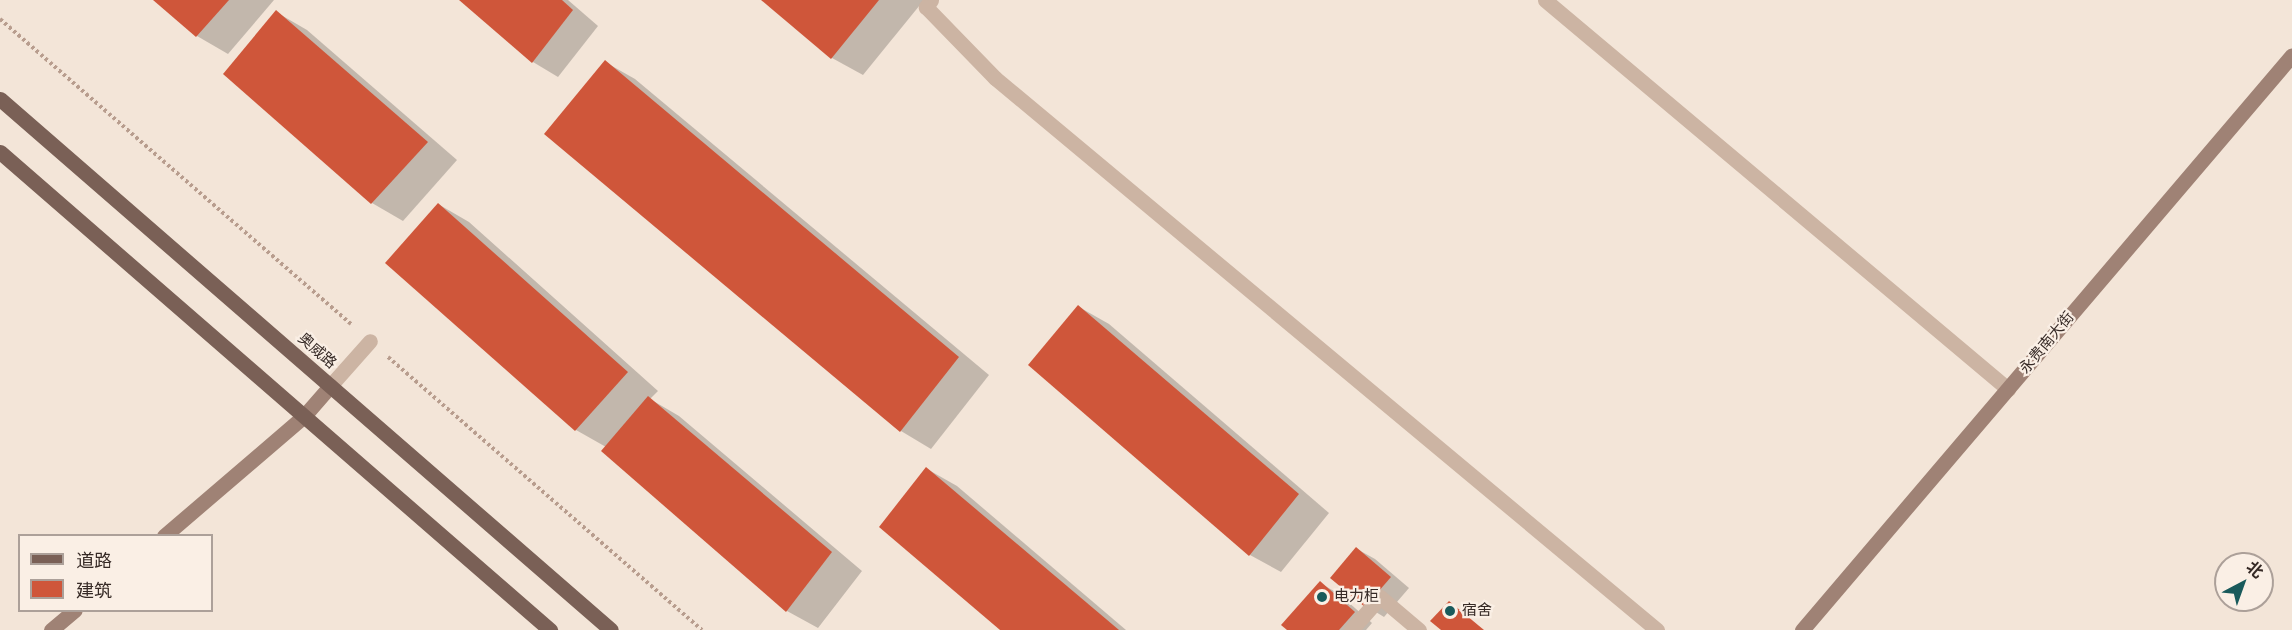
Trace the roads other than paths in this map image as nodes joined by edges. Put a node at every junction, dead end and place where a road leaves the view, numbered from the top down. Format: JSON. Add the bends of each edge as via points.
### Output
{"nodes":[{"id":1,"x":931,"y":0,"type":"edge"},
{"id":2,"x":1545,"y":0,"type":"edge"},
{"id":3,"x":2292,"y":55,"type":"edge"},
{"id":4,"x":0,"y":99,"type":"edge"},
{"id":5,"x":0,"y":152,"type":"edge"},
{"id":6,"x":370,"y":341,"type":"dead end"},
{"id":7,"x":330,"y":386,"type":"junction"},
{"id":8,"x":2008,"y":388,"type":"junction"},
{"id":9,"x":304,"y":416,"type":"junction"},
{"id":10,"x":167,"y":534,"type":"edge"},
{"id":11,"x":73,"y":612,"type":"edge"},
{"id":12,"x":51,"y":630,"type":"edge"},
{"id":13,"x":550,"y":630,"type":"edge"},
{"id":14,"x":611,"y":630,"type":"edge"},
{"id":15,"x":1351,"y":630,"type":"edge"},
{"id":16,"x":1419,"y":630,"type":"edge"},
{"id":17,"x":1657,"y":630,"type":"edge"},
{"id":18,"x":1802,"y":630,"type":"edge"}],
"edges":[{"from":1,"to":17,"type":"street","via":[[926,7],[995,78]]},
{"from":2,"to":8,"type":"street"},
{"from":3,"to":8,"type":"street","name":"永贵南大街"},
{"from":4,"to":7,"type":"main road","name":"奥威路"},
{"from":5,"to":9,"type":"main road"},
{"from":6,"to":7,"type":"street"},
{"from":7,"to":9,"type":"street"},
{"from":7,"to":14,"type":"main road","name":"奥威路"},
{"from":8,"to":18,"type":"street","name":"永贵南大街"},
{"from":9,"to":10,"type":"street"},
{"from":9,"to":13,"type":"main road"},
{"from":11,"to":12,"type":"street"},
{"from":15,"to":16,"type":"street","via":[[1380,597]]}]}
